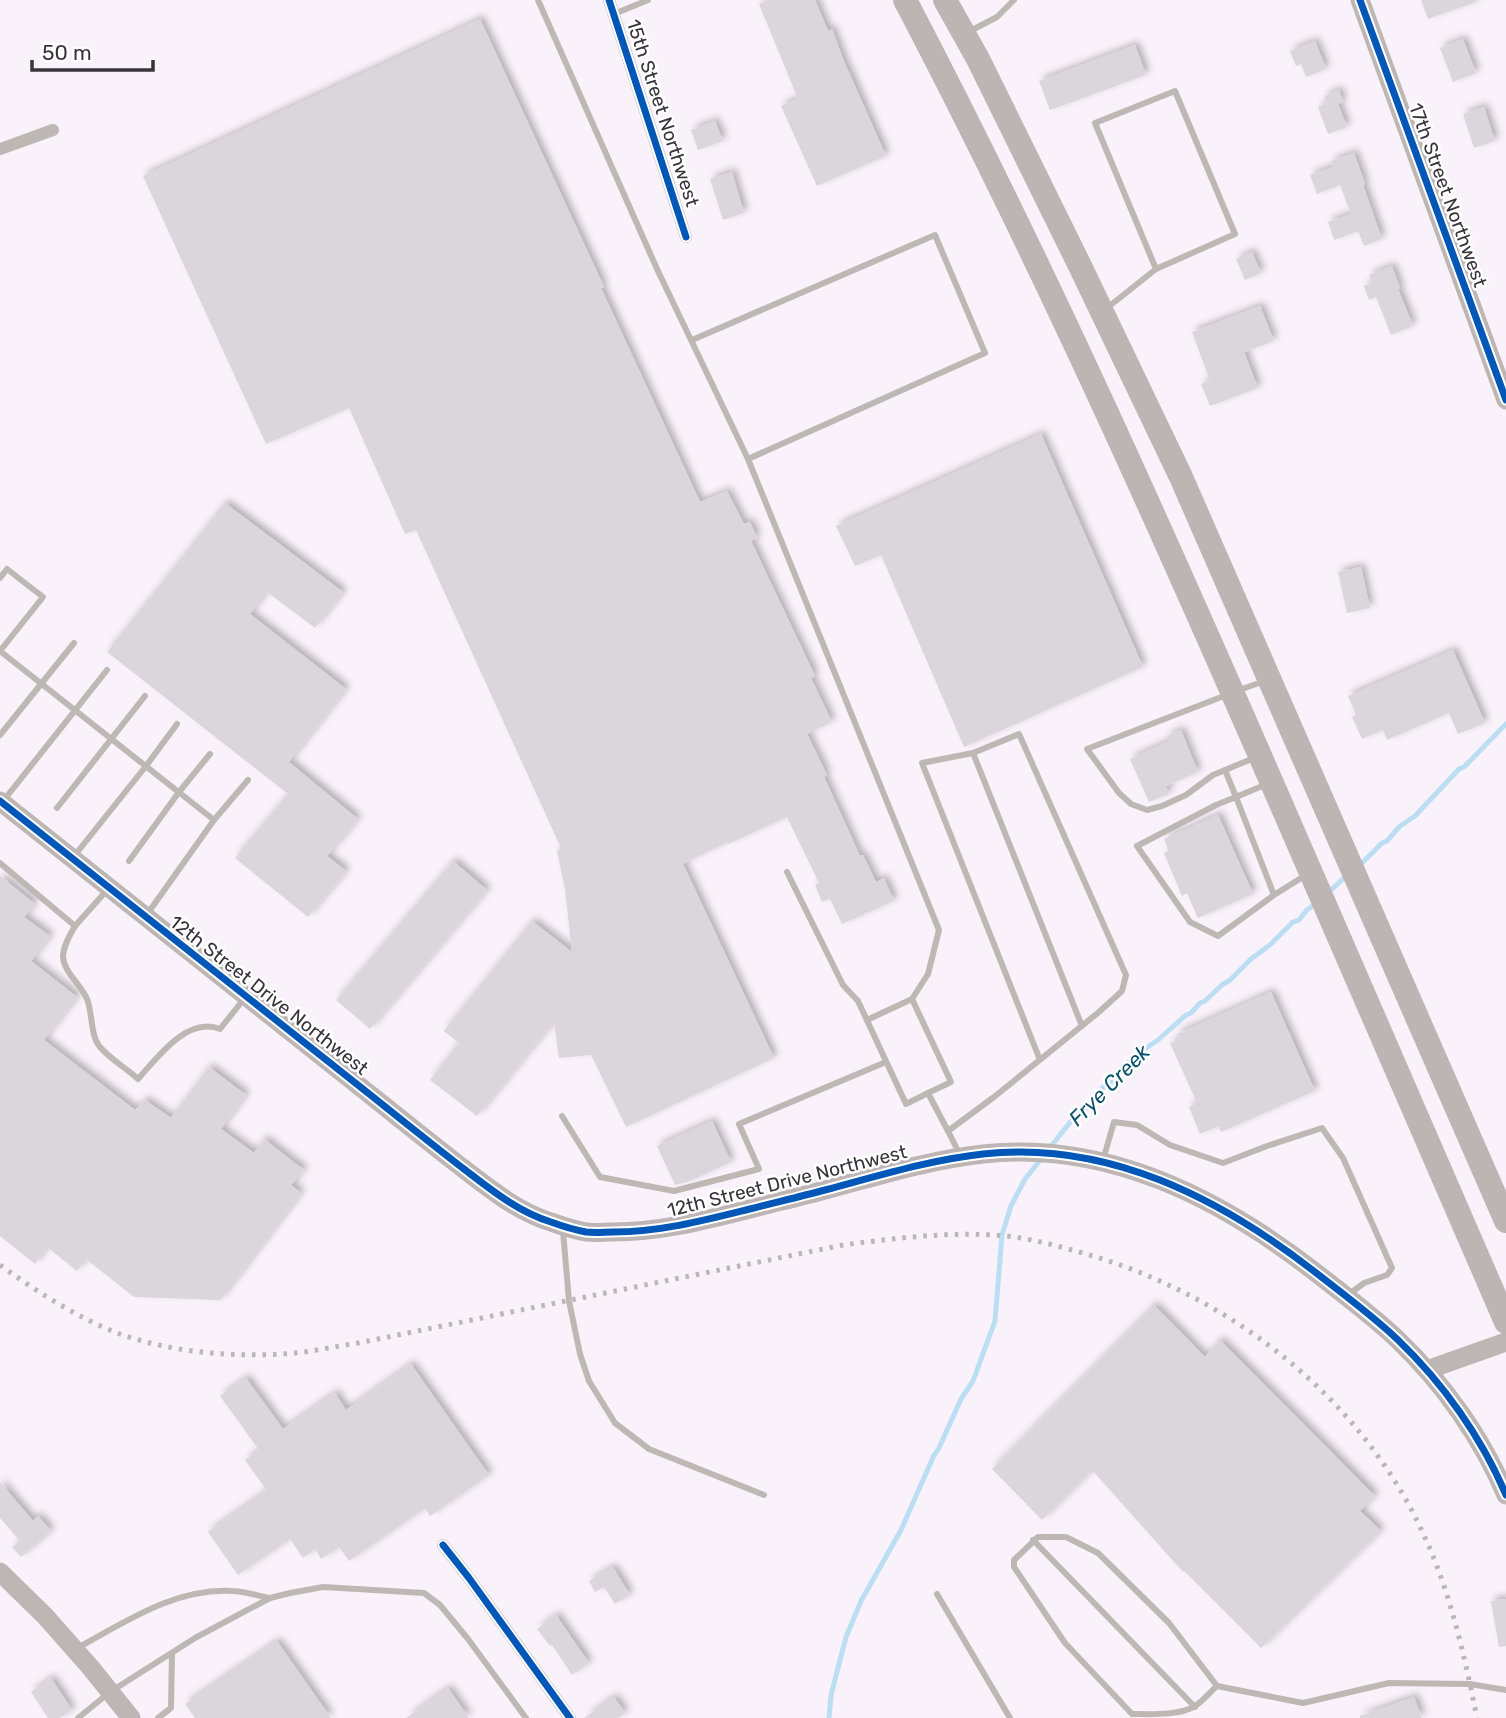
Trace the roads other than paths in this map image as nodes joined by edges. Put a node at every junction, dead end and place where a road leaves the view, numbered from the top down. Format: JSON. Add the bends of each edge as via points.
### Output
{"nodes":[{"id":1,"x":538,"y":0,"type":"edge"},
{"id":2,"x":609,"y":0,"type":"edge"},
{"id":3,"x":648,"y":0,"type":"edge"},
{"id":4,"x":905,"y":0,"type":"edge"},
{"id":5,"x":945,"y":0,"type":"edge"},
{"id":6,"x":1014,"y":0,"type":"edge"},
{"id":7,"x":1360,"y":0,"type":"edge"},
{"id":8,"x":613,"y":14,"type":"junction"},
{"id":9,"x":964,"y":34,"type":"junction"},
{"id":10,"x":53,"y":130,"type":"dead end"},
{"id":11,"x":0,"y":149,"type":"edge"},
{"id":12,"x":687,"y":237,"type":"dead end"},
{"id":13,"x":1156,"y":269,"type":"junction"},
{"id":14,"x":1102,"y":312,"type":"junction"},
{"id":15,"x":692,"y":340,"type":"junction"},
{"id":16,"x":1506,"y":400,"type":"edge"},
{"id":17,"x":748,"y":459,"type":"junction"},
{"id":18,"x":0,"y":578,"type":"edge"},
{"id":19,"x":74,"y":643,"type":"dead end"},
{"id":20,"x":0,"y":651,"type":"edge"},
{"id":21,"x":107,"y":670,"type":"dead end"},
{"id":22,"x":1270,"y":679,"type":"junction"},
{"id":23,"x":41,"y":684,"type":"junction"},
{"id":24,"x":1233,"y":693,"type":"junction"},
{"id":25,"x":145,"y":696,"type":"dead end"},
{"id":26,"x":76,"y":711,"type":"junction"},
{"id":27,"x":177,"y":724,"type":"dead end"},
{"id":28,"x":0,"y":735,"type":"edge"},
{"id":29,"x":111,"y":739,"type":"junction"},
{"id":30,"x":973,"y":753,"type":"junction"},
{"id":31,"x":210,"y":754,"type":"dead end"},
{"id":32,"x":1260,"y":756,"type":"junction"},
{"id":33,"x":146,"y":766,"type":"junction"},
{"id":34,"x":1225,"y":770,"type":"junction"},
{"id":35,"x":248,"y":780,"type":"dead end"},
{"id":36,"x":1272,"y":782,"type":"junction"},
{"id":37,"x":179,"y":792,"type":"junction"},
{"id":38,"x":1237,"y":797,"type":"junction"},
{"id":39,"x":1,"y":802,"type":"edge"},
{"id":40,"x":57,"y":808,"type":"dead end"},
{"id":41,"x":214,"y":820,"type":"junction"},
{"id":42,"x":72,"y":858,"type":"junction"},
{"id":43,"x":129,"y":860,"type":"dead end"},
{"id":44,"x":0,"y":863,"type":"edge"},
{"id":45,"x":787,"y":872,"type":"dead end"},
{"id":46,"x":1311,"y":873,"type":"junction"},
{"id":47,"x":109,"y":888,"type":"junction"},
{"id":48,"x":1274,"y":895,"type":"junction"},
{"id":49,"x":146,"y":917,"type":"junction"},
{"id":50,"x":75,"y":926,"type":"junction"},
{"id":51,"x":246,"y":996,"type":"junction"},
{"id":52,"x":912,"y":999,"type":"junction"},
{"id":53,"x":867,"y":1020,"type":"junction"},
{"id":54,"x":1082,"y":1026,"type":"junction"},
{"id":55,"x":1040,"y":1060,"type":"junction"},
{"id":56,"x":886,"y":1062,"type":"junction"},
{"id":57,"x":928,"y":1093,"type":"junction"},
{"id":58,"x":562,"y":1116,"type":"dead end"},
{"id":59,"x":948,"y":1130,"type":"junction"},
{"id":60,"x":961,"y":1157,"type":"junction"},
{"id":61,"x":1102,"y":1161,"type":"junction"},
{"id":62,"x":1506,"y":1221,"type":"edge"},
{"id":63,"x":563,"y":1225,"type":"junction"},
{"id":64,"x":1346,"y":1296,"type":"junction"},
{"id":65,"x":1506,"y":1322,"type":"edge"},
{"id":66,"x":1506,"y":1342,"type":"edge"},
{"id":67,"x":1427,"y":1370,"type":"junction"},
{"id":68,"x":764,"y":1495,"type":"dead end"},
{"id":69,"x":1506,"y":1495,"type":"edge"},
{"id":70,"x":1033,"y":1540,"type":"junction"},
{"id":71,"x":443,"y":1545,"type":"dead end"},
{"id":72,"x":0,"y":1572,"type":"edge"},
{"id":73,"x":937,"y":1594,"type":"dead end"},
{"id":74,"x":270,"y":1598,"type":"junction"},
{"id":75,"x":75,"y":1650,"type":"junction"},
{"id":76,"x":172,"y":1653,"type":"junction"},
{"id":77,"x":1217,"y":1686,"type":"junction"},
{"id":78,"x":1506,"y":1690,"type":"edge"},
{"id":79,"x":110,"y":1692,"type":"junction"},
{"id":80,"x":1195,"y":1707,"type":"junction"},
{"id":81,"x":1128,"y":1716,"type":"edge"},
{"id":82,"x":78,"y":1718,"type":"edge"},
{"id":83,"x":131,"y":1718,"type":"edge"},
{"id":84,"x":158,"y":1718,"type":"edge"},
{"id":85,"x":526,"y":1718,"type":"edge"},
{"id":86,"x":570,"y":1718,"type":"edge"},
{"id":87,"x":1010,"y":1718,"type":"edge"}],
"edges":[{"from":1,"to":15,"type":"lane"},
{"from":2,"to":8,"type":"street","name":"15th Street Northwest"},
{"from":3,"to":8,"type":"lane"},
{"from":4,"to":24,"type":"highway","via":[[1046,282]]},
{"from":5,"to":9,"type":"highway"},
{"from":6,"to":9,"type":"lane","via":[[997,17]]},
{"from":7,"to":16,"type":"street","name":"17th Street Northwest"},
{"from":8,"to":12,"type":"street","name":"15th Street Northwest"},
{"from":9,"to":14,"type":"highway"},
{"from":10,"to":11,"type":"street"},
{"from":13,"to":13,"type":"lane","via":[[1235,234],[1175,91],[1095,123]]},
{"from":13,"to":14,"type":"lane"},
{"from":14,"to":22,"type":"highway"},
{"from":15,"to":17,"type":"lane"},
{"from":15,"to":17,"type":"lane","via":[[935,235],[985,353]]},
{"from":17,"to":52,"type":"lane","via":[[939,930],[928,974]]},
{"from":18,"to":20,"type":"lane","via":[[7,569],[43,597]]},
{"from":19,"to":23,"type":"lane"},
{"from":20,"to":23,"type":"lane"},
{"from":21,"to":26,"type":"lane"},
{"from":22,"to":24,"type":"lane"},
{"from":22,"to":62,"type":"highway"},
{"from":23,"to":26,"type":"lane"},
{"from":23,"to":28,"type":"lane"},
{"from":24,"to":32,"type":"highway"},
{"from":24,"to":34,"type":"lane","via":[[1087,749],[1119,793],[1147,810],[1186,795]]},
{"from":25,"to":29,"type":"lane"},
{"from":26,"to":29,"type":"lane"},
{"from":26,"to":39,"type":"lane"},
{"from":27,"to":33,"type":"lane"},
{"from":29,"to":33,"type":"lane"},
{"from":29,"to":40,"type":"lane"},
{"from":30,"to":54,"type":"lane"},
{"from":30,"to":54,"type":"lane","via":[[1018,734],[1126,975],[1122,991]]},
{"from":30,"to":55,"type":"lane","via":[[922,763]]},
{"from":31,"to":37,"type":"lane"},
{"from":32,"to":34,"type":"lane"},
{"from":32,"to":36,"type":"highway"},
{"from":33,"to":37,"type":"lane"},
{"from":33,"to":42,"type":"lane"},
{"from":34,"to":38,"type":"lane"},
{"from":35,"to":41,"type":"lane"},
{"from":36,"to":38,"type":"lane"},
{"from":36,"to":46,"type":"highway"},
{"from":37,"to":41,"type":"lane"},
{"from":37,"to":43,"type":"lane"},
{"from":38,"to":48,"type":"lane"},
{"from":38,"to":48,"type":"lane","via":[[1137,846],[1189,922],[1218,936]]},
{"from":39,"to":42,"type":"street","name":"12th Street Drive Northwest"},
{"from":41,"to":49,"type":"lane"},
{"from":42,"to":47,"type":"street","name":"12th Street Drive Northwest"},
{"from":44,"to":50,"type":"lane"},
{"from":45,"to":53,"type":"lane","via":[[843,985]]},
{"from":46,"to":48,"type":"lane"},
{"from":46,"to":65,"type":"highway"},
{"from":47,"to":49,"type":"street","name":"12th Street Drive Northwest"},
{"from":47,"to":50,"type":"lane"},
{"from":49,"to":51,"type":"street","name":"12th Street Drive Northwest"},
{"from":50,"to":51,"type":"lane","via":[[63,958],[86,997],[94,1034],[99,1045],[138,1079],[177,1037],[202,1027],[220,1029]]},
{"from":51,"to":63,"type":"street","name":"12th Street Drive Northwest","via":[[518,1209]]},
{"from":52,"to":53,"type":"lane"},
{"from":52,"to":57,"type":"lane","via":[[951,1082]]},
{"from":53,"to":56,"type":"lane"},
{"from":54,"to":55,"type":"lane"},
{"from":55,"to":59,"type":"lane"},
{"from":56,"to":57,"type":"lane","via":[[906,1104]]},
{"from":56,"to":58,"type":"lane","via":[[739,1125],[759,1169],[674,1191],[600,1177]]},
{"from":57,"to":59,"type":"lane"},
{"from":59,"to":60,"type":"lane"},
{"from":60,"to":61,"type":"street","name":"12th Street Drive Northwest","via":[[1027,1152]]},
{"from":60,"to":63,"type":"street","name":"12th Street Drive Northwest","via":[[686,1225],[586,1232]]},
{"from":61,"to":64,"type":"street","name":"12th Street Drive Northwest","via":[[1154,1177],[1225,1211]]},
{"from":61,"to":64,"type":"lane","via":[[1114,1122],[1137,1125],[1170,1145],[1223,1163],[1322,1128],[1343,1158],[1392,1268]]},
{"from":63,"to":68,"type":"lane","via":[[569,1301],[580,1354],[589,1381],[615,1423],[649,1449]]},
{"from":64,"to":67,"type":"street","name":"12th Street Drive Northwest"},
{"from":66,"to":67,"type":"street"},
{"from":67,"to":69,"type":"street","name":"12th Street Drive Northwest","via":[[1476,1438]]},
{"from":70,"to":77,"type":"lane","via":[[1066,1537],[1098,1553],[1169,1623]]},
{"from":70,"to":80,"type":"lane"},
{"from":70,"to":81,"type":"lane","via":[[1014,1560],[1014,1567],[1065,1643]]},
{"from":71,"to":86,"type":"street"},
{"from":72,"to":75,"type":"street"},
{"from":73,"to":87,"type":"lane"},
{"from":74,"to":75,"type":"lane","via":[[234,1590],[168,1600]]},
{"from":74,"to":76,"type":"lane"},
{"from":74,"to":85,"type":"lane","via":[[323,1587],[424,1592],[468,1639]]},
{"from":75,"to":79,"type":"street"},
{"from":76,"to":79,"type":"lane"},
{"from":76,"to":84,"type":"lane","via":[[171,1708]]},
{"from":77,"to":78,"type":"lane","via":[[1303,1703],[1389,1683],[1470,1684]]},
{"from":77,"to":80,"type":"lane"},
{"from":79,"to":82,"type":"lane"},
{"from":79,"to":83,"type":"street"},
{"from":80,"to":81,"type":"lane"}]}
